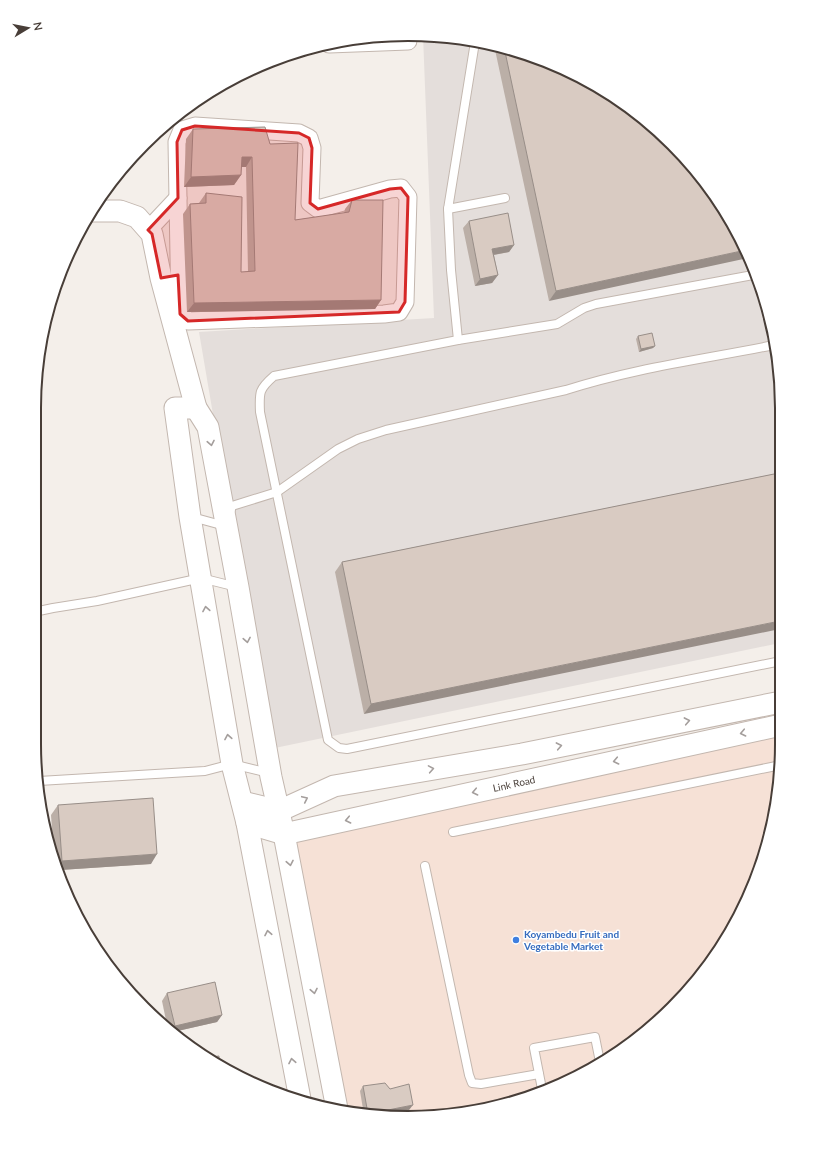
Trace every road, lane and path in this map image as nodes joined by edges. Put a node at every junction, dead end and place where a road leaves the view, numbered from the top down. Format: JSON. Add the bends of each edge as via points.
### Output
{"nodes":[{"id":1,"x":408,"y":41,"type":"edge"},
{"id":2,"x":372,"y":43,"type":"edge"},
{"id":3,"x":474,"y":47,"type":"edge"},
{"id":4,"x":178,"y":198,"type":"junction"},
{"id":5,"x":505,"y":198,"type":"dead end"},
{"id":6,"x":448,"y":209,"type":"junction"},
{"id":7,"x":98,"y":211,"type":"edge"},
{"id":8,"x":148,"y":230,"type":"junction"},
{"id":9,"x":750,"y":276,"type":"edge"},
{"id":10,"x":170,"y":277,"type":"junction"},
{"id":11,"x":458,"y":340,"type":"junction"},
{"id":12,"x":770,"y":346,"type":"edge"},
{"id":13,"x":196,"y":408,"type":"junction"},
{"id":14,"x":277,"y":492,"type":"junction"},
{"id":15,"x":190,"y":517,"type":"junction"},
{"id":16,"x":226,"y":526,"type":"junction"},
{"id":17,"x":201,"y":578,"type":"junction"},
{"id":18,"x":238,"y":587,"type":"junction"},
{"id":19,"x":41,"y":611,"type":"edge"},
{"id":20,"x":775,"y":662,"type":"edge"},
{"id":21,"x":775,"y":703,"type":"edge"},
{"id":22,"x":775,"y":726,"type":"edge"},
{"id":23,"x":232,"y":764,"type":"junction"},
{"id":24,"x":774,"y":766,"type":"edge"},
{"id":25,"x":270,"y":773,"type":"junction"},
{"id":26,"x":43,"y":781,"type":"edge"},
{"id":27,"x":242,"y":802,"type":"junction"},
{"id":28,"x":279,"y":811,"type":"junction"},
{"id":29,"x":247,"y":823,"type":"junction"},
{"id":30,"x":453,"y":832,"type":"dead end"},
{"id":31,"x":284,"y":834,"type":"junction"},
{"id":32,"x":425,"y":866,"type":"dead end"},
{"id":33,"x":599,"y":1057,"type":"edge"},
{"id":34,"x":539,"y":1074,"type":"junction"},
{"id":35,"x":541,"y":1086,"type":"edge"},
{"id":36,"x":299,"y":1094,"type":"edge"},
{"id":37,"x":335,"y":1104,"type":"edge"}],
"edges":[{"from":1,"to":2,"type":"street"},
{"from":3,"to":6,"type":"lane"},
{"from":4,"to":8,"type":"street"},
{"from":4,"to":10,"type":"street"},
{"from":4,"to":10,"type":"street","via":[[177,142],[182,130],[194,126],[299,133],[309,138],[312,148],[310,203],[318,209],[390,189],[401,188],[408,198],[405,302],[398,312],[384,314],[188,321],[180,314]]},
{"from":5,"to":6,"type":"lane"},
{"from":6,"to":11,"type":"lane"},
{"from":7,"to":8,"type":"street","via":[[120,211],[136,217]]},
{"from":8,"to":10,"type":"street"},
{"from":9,"to":11,"type":"lane","via":[[596,304],[557,324]]},
{"from":10,"to":13,"type":"street"},
{"from":11,"to":14,"type":"lane","via":[[274,376],[260,393],[260,412]]},
{"from":12,"to":14,"type":"lane","via":[[647,368],[566,390],[386,430],[338,449]]},
{"from":13,"to":15,"type":"street","via":[[176,408]]},
{"from":13,"to":16,"type":"street","one_way":true,"via":[[208,427]]},
{"from":14,"to":16,"type":"lane","via":[[232,506]]},
{"from":14,"to":20,"type":"lane","via":[[328,740],[339,748],[347,749]]},
{"from":15,"to":16,"type":"lane"},
{"from":15,"to":17,"type":"street"},
{"from":16,"to":18,"type":"street"},
{"from":17,"to":18,"type":"lane"},
{"from":17,"to":19,"type":"lane"},
{"from":23,"to":17,"type":"street","one_way":true},
{"from":18,"to":25,"type":"street","one_way":true},
{"from":28,"to":21,"type":"street","one_way":true,"via":[[334,786],[522,754]]},
{"from":22,"to":31,"type":"street","name":"Link Road","one_way":true},
{"from":23,"to":25,"type":"lane"},
{"from":23,"to":26,"type":"lane","via":[[205,771]]},
{"from":23,"to":27,"type":"street"},
{"from":24,"to":30,"type":"lane"},
{"from":25,"to":28,"type":"street"},
{"from":27,"to":28,"type":"street"},
{"from":27,"to":29,"type":"street"},
{"from":28,"to":31,"type":"street"},
{"from":29,"to":31,"type":"street","name":"Link Road"},
{"from":36,"to":29,"type":"street","one_way":true},
{"from":31,"to":37,"type":"street","one_way":true},
{"from":32,"to":34,"type":"lane","via":[[472,1083],[481,1084]]},
{"from":33,"to":34,"type":"lane","via":[[595,1037],[534,1048]]},
{"from":34,"to":35,"type":"lane"}]}
